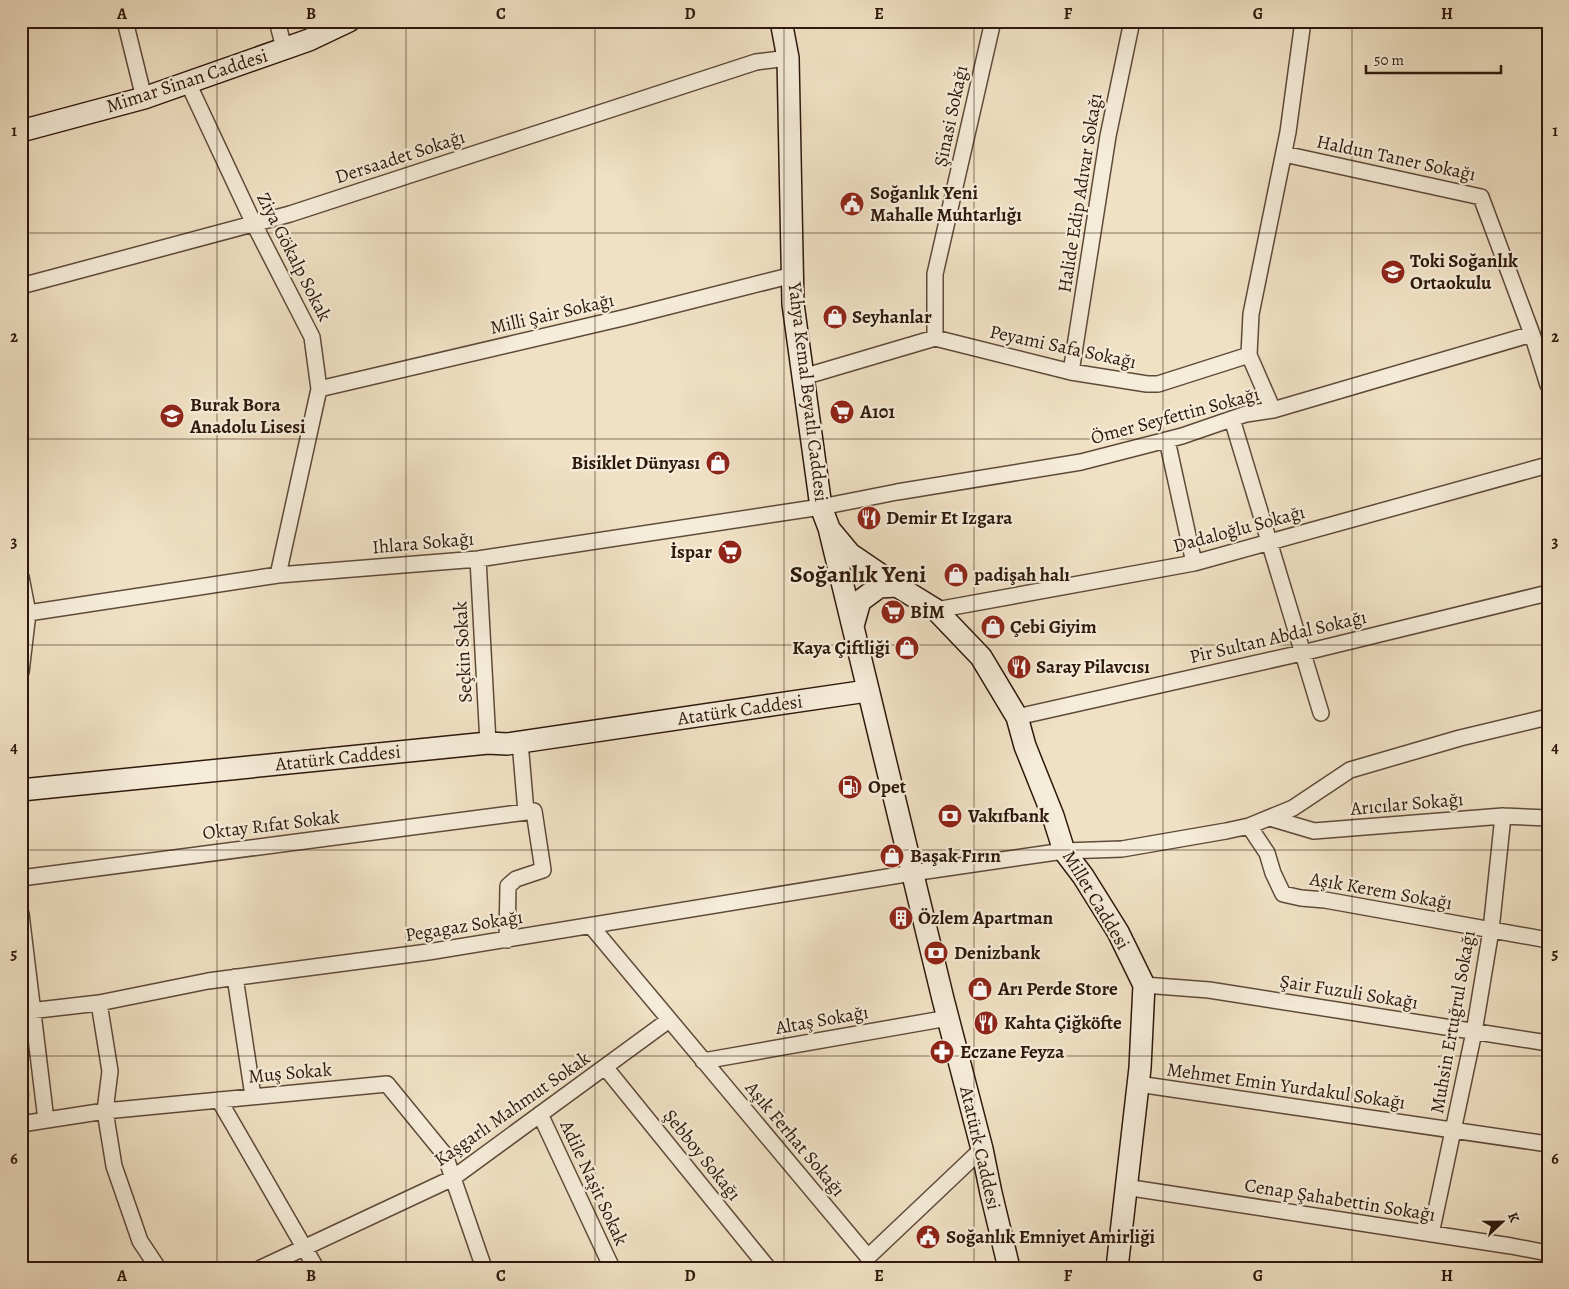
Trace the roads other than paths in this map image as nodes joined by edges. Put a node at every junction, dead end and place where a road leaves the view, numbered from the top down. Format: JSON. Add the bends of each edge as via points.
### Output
{"nodes":[{"id":1,"x":126,"y":21,"type":"edge"},
{"id":2,"x":277,"y":21,"type":"edge"},
{"id":3,"x":349,"y":21,"type":"edge"},
{"id":4,"x":781,"y":21,"type":"edge"},
{"id":5,"x":797,"y":21,"type":"edge"},
{"id":6,"x":993,"y":21,"type":"edge"},
{"id":7,"x":1132,"y":21,"type":"edge"},
{"id":8,"x":1304,"y":21,"type":"edge"},
{"id":9,"x":284,"y":48,"type":"junction"},
{"id":10,"x":788,"y":58,"type":"junction"},
{"id":11,"x":188,"y":83,"type":"junction"},
{"id":12,"x":144,"y":98,"type":"junction"},
{"id":13,"x":21,"y":131,"type":"edge"},
{"id":14,"x":1284,"y":154,"type":"junction"},
{"id":15,"x":254,"y":224,"type":"junction"},
{"id":16,"x":793,"y":275,"type":"junction"},
{"id":17,"x":21,"y":286,"type":"edge"},
{"id":18,"x":1532,"y":334,"type":"junction"},
{"id":19,"x":935,"y":338,"type":"junction"},
{"id":20,"x":1249,"y":354,"type":"junction"},
{"id":21,"x":1071,"y":372,"type":"junction"},
{"id":22,"x":803,"y":377,"type":"junction"},
{"id":23,"x":1548,"y":385,"type":"edge"},
{"id":24,"x":319,"y":389,"type":"junction"},
{"id":25,"x":1274,"y":410,"type":"junction"},
{"id":26,"x":1232,"y":419,"type":"junction"},
{"id":27,"x":1167,"y":440,"type":"junction"},
{"id":28,"x":1548,"y":464,"type":"edge"},
{"id":29,"x":821,"y":507,"type":"junction"},
{"id":30,"x":828,"y":528,"type":"junction"},
{"id":31,"x":1269,"y":542,"type":"junction"},
{"id":32,"x":478,"y":558,"type":"junction"},
{"id":33,"x":1194,"y":563,"type":"junction"},
{"id":34,"x":278,"y":575,"type":"junction"},
{"id":35,"x":21,"y":578,"type":"edge"},
{"id":36,"x":896,"y":586,"type":"junction"},
{"id":37,"x":1548,"y":593,"type":"edge"},
{"id":38,"x":936,"y":610,"type":"junction"},
{"id":39,"x":28,"y":613,"type":"junction"},
{"id":40,"x":852,"y":626,"type":"junction"},
{"id":41,"x":1302,"y":653,"type":"junction"},
{"id":42,"x":21,"y":672,"type":"edge"},
{"id":43,"x":867,"y":691,"type":"junction"},
{"id":44,"x":1320,"y":713,"type":"dead end"},
{"id":45,"x":1548,"y":717,"type":"edge"},
{"id":46,"x":1018,"y":718,"type":"junction"},
{"id":47,"x":520,"y":742,"type":"junction"},
{"id":48,"x":488,"y":743,"type":"junction"},
{"id":49,"x":21,"y":790,"type":"edge"},
{"id":50,"x":526,"y":812,"type":"junction"},
{"id":51,"x":1503,"y":816,"type":"junction"},
{"id":52,"x":1270,"y":818,"type":"junction"},
{"id":53,"x":1548,"y":818,"type":"edge"},
{"id":54,"x":1249,"y":826,"type":"junction"},
{"id":55,"x":1064,"y":851,"type":"junction"},
{"id":56,"x":912,"y":873,"type":"junction"},
{"id":57,"x":21,"y":878,"type":"edge"},
{"id":58,"x":21,"y":914,"type":"edge"},
{"id":59,"x":591,"y":926,"type":"junction"},
{"id":60,"x":1491,"y":930,"type":"junction"},
{"id":61,"x":507,"y":940,"type":"junction"},
{"id":62,"x":1548,"y":940,"type":"edge"},
{"id":63,"x":235,"y":977,"type":"junction"},
{"id":64,"x":1144,"y":985,"type":"junction"},
{"id":65,"x":99,"y":1003,"type":"junction"},
{"id":66,"x":27,"y":1011,"type":"edge"},
{"id":67,"x":948,"y":1018,"type":"junction"},
{"id":68,"x":669,"y":1020,"type":"junction"},
{"id":69,"x":1474,"y":1032,"type":"junction"},
{"id":70,"x":1548,"y":1043,"type":"edge"},
{"id":71,"x":703,"y":1061,"type":"junction"},
{"id":72,"x":605,"y":1067,"type":"junction"},
{"id":73,"x":1138,"y":1084,"type":"junction"},
{"id":74,"x":253,"y":1096,"type":"junction"},
{"id":75,"x":219,"y":1100,"type":"junction"},
{"id":76,"x":105,"y":1110,"type":"junction"},
{"id":77,"x":540,"y":1114,"type":"junction"},
{"id":78,"x":46,"y":1120,"type":"junction"},
{"id":79,"x":21,"y":1124,"type":"edge"},
{"id":80,"x":1454,"y":1131,"type":"junction"},
{"id":81,"x":1548,"y":1144,"type":"edge"},
{"id":82,"x":982,"y":1149,"type":"junction"},
{"id":83,"x":453,"y":1178,"type":"junction"},
{"id":84,"x":1126,"y":1188,"type":"junction"},
{"id":85,"x":1431,"y":1234,"type":"junction"},
{"id":86,"x":304,"y":1248,"type":"junction"},
{"id":87,"x":1548,"y":1253,"type":"edge"},
{"id":88,"x":158,"y":1268,"type":"edge"},
{"id":89,"x":261,"y":1268,"type":"edge"},
{"id":90,"x":316,"y":1268,"type":"edge"},
{"id":91,"x":484,"y":1268,"type":"edge"},
{"id":92,"x":612,"y":1268,"type":"edge"},
{"id":93,"x":768,"y":1268,"type":"edge"},
{"id":94,"x":1008,"y":1268,"type":"edge"},
{"id":95,"x":1117,"y":1268,"type":"edge"}],
"edges":[{"from":1,"to":12,"type":"street"},
{"from":2,"to":9,"type":"street"},
{"from":3,"to":9,"type":"street","name":"Mimar Sinan Caddesi"},
{"from":4,"to":10,"type":"street","name":"Yahya Kemal Beyatlı Caddesi"},
{"from":5,"to":10,"type":"street","name":"Yahya Kemal Beyatlı Caddesi"},
{"from":6,"to":19,"type":"street","name":"Şinasi Sokağı","via":[[935,274]]},
{"from":7,"to":21,"type":"street","name":"Halide Edip Adıvar Sokağı","via":[[1108,136]]},
{"from":8,"to":14,"type":"street"},
{"from":9,"to":11,"type":"street","name":"Mimar Sinan Caddesi"},
{"from":10,"to":15,"type":"street","name":"Dersaadet Sokağı","via":[[756,62]]},
{"from":10,"to":16,"type":"street","name":"Yahya Kemal Beyatlı Caddesi"},
{"from":11,"to":12,"type":"street","name":"Mimar Sinan Caddesi"},
{"from":11,"to":15,"type":"street","name":"Ziya Gökalp Sokak"},
{"from":12,"to":13,"type":"street","name":"Mimar Sinan Caddesi"},
{"from":14,"to":18,"type":"street","name":"Haldun Taner Sokağı","via":[[1481,197]]},
{"from":14,"to":20,"type":"street","via":[[1251,314]]},
{"from":15,"to":17,"type":"street","name":"Dersaadet Sokağı"},
{"from":15,"to":24,"type":"street","name":"Ziya Gökalp Sokak","via":[[312,337]]},
{"from":16,"to":22,"type":"street","name":"Yahya Kemal Beyatlı Caddesi","via":[[793,304]]},
{"from":16,"to":24,"type":"street","name":"Milli Şair Sokağı"},
{"from":18,"to":23,"type":"street","name":"Haldun Taner Sokağı"},
{"from":18,"to":25,"type":"street","name":"Ömer Seyfettin Sokağı"},
{"from":19,"to":21,"type":"street","name":"Peyami Safa Sokağı"},
{"from":19,"to":22,"type":"street"},
{"from":20,"to":21,"type":"street","name":"Peyami Safa Sokağı","via":[[1158,384]]},
{"from":20,"to":25,"type":"street"},
{"from":22,"to":29,"type":"street","name":"Yahya Kemal Beyatlı Caddesi"},
{"from":24,"to":34,"type":"street","name":"Ziya Gökalp Sokak"},
{"from":25,"to":26,"type":"street","name":"Ömer Seyfettin Sokağı"},
{"from":26,"to":27,"type":"street","name":"Ömer Seyfettin Sokağı"},
{"from":26,"to":31,"type":"street"},
{"from":27,"to":29,"type":"street","name":"Ömer Seyfettin Sokağı","via":[[1081,462]]},
{"from":27,"to":33,"type":"street"},
{"from":28,"to":31,"type":"street","name":"Dadaloğlu Sokağı"},
{"from":29,"to":30,"type":"street","name":"Yahya Kemal Beyatlı Caddesi"},
{"from":29,"to":32,"type":"street","name":"Ihlara Sokağı"},
{"from":30,"to":36,"type":"street","name":"Millet Caddesi","via":[[850,554]]},
{"from":30,"to":40,"type":"street","name":"Yahya Kemal Beyatlı Caddesi"},
{"from":31,"to":33,"type":"street","name":"Dadaloğlu Sokağı"},
{"from":31,"to":41,"type":"street"},
{"from":32,"to":34,"type":"street","name":"Ihlara Sokağı"},
{"from":32,"to":48,"type":"street","name":"Seçkin Sokak"},
{"from":33,"to":38,"type":"street","name":"Dadaloğlu Sokağı"},
{"from":34,"to":39,"type":"street","name":"Ihlara Sokağı"},
{"from":35,"to":39,"type":"street"},
{"from":36,"to":38,"type":"street","name":"Millet Caddesi"},
{"from":36,"to":40,"type":"street","via":[[879,587],[860,601]]},
{"from":37,"to":41,"type":"street","name":"Pir Sultan Abdal Sokağı"},
{"from":38,"to":46,"type":"street","name":"Millet Caddesi","via":[[981,657]]},
{"from":39,"to":42,"type":"street"},
{"from":40,"to":43,"type":"street","name":"Yahya Kemal Beyatlı Caddesi"},
{"from":41,"to":44,"type":"street"},
{"from":41,"to":46,"type":"street","name":"Pir Sultan Abdal Sokağı"},
{"from":43,"to":47,"type":"street","name":"Atatürk Caddesi"},
{"from":43,"to":56,"type":"street","name":"Atatürk Caddesi"},
{"from":45,"to":52,"type":"street","name":"Pegagaz Sokağı","via":[[1350,770],[1293,808]]},
{"from":46,"to":55,"type":"street","name":"Millet Caddesi","via":[[1025,746]]},
{"from":47,"to":48,"type":"street","name":"Atatürk Caddesi"},
{"from":47,"to":50,"type":"street"},
{"from":48,"to":49,"type":"street","name":"Atatürk Caddesi"},
{"from":50,"to":57,"type":"street","name":"Oktay Rıfat Sokak"},
{"from":50,"to":61,"type":"street","via":[[534,811],[543,870],[516,879],[508,886]]},
{"from":51,"to":52,"type":"street","name":"Arıcılar Sokağı","via":[[1314,831]]},
{"from":51,"to":53,"type":"street","name":"Arıcılar Sokağı"},
{"from":51,"to":60,"type":"street","name":"Muhsin Ertuğrul Sokağı"},
{"from":52,"to":54,"type":"street","name":"Pegagaz Sokağı"},
{"from":54,"to":55,"type":"street","name":"Pegagaz Sokağı","via":[[1122,849]]},
{"from":54,"to":60,"type":"street","name":"Aşık Kerem Sokağı","via":[[1267,853],[1283,894]]},
{"from":55,"to":56,"type":"street","name":"Pegagaz Sokağı"},
{"from":55,"to":64,"type":"street","name":"Millet Caddesi","via":[[1118,932]]},
{"from":56,"to":59,"type":"street","name":"Pegagaz Sokağı"},
{"from":56,"to":67,"type":"street","name":"Atatürk Caddesi"},
{"from":58,"to":66,"type":"street"},
{"from":59,"to":61,"type":"street","name":"Pegagaz Sokağı"},
{"from":59,"to":68,"type":"street","name":"Aşık Ferhat Sokağı"},
{"from":60,"to":62,"type":"street","name":"Aşık Kerem Sokağı"},
{"from":60,"to":69,"type":"street","name":"Muhsin Ertuğrul Sokağı"},
{"from":61,"to":63,"type":"street","name":"Pegagaz Sokağı"},
{"from":63,"to":65,"type":"street","name":"Pegagaz Sokağı"},
{"from":63,"to":74,"type":"street"},
{"from":64,"to":69,"type":"street","name":"Şair Fuzuli Sokağı","via":[[1209,990]]},
{"from":64,"to":73,"type":"street","name":"Millet Caddesi"},
{"from":65,"to":66,"type":"street","name":"Pegagaz Sokağı"},
{"from":65,"to":76,"type":"street","via":[[110,1071]]},
{"from":66,"to":78,"type":"street"},
{"from":67,"to":71,"type":"street","name":"Altaş Sokağı"},
{"from":67,"to":82,"type":"street","name":"Atatürk Caddesi"},
{"from":68,"to":71,"type":"street","name":"Aşık Ferhat Sokağı"},
{"from":68,"to":72,"type":"street","name":"Kaşgarlı Mahmut Sokak"},
{"from":69,"to":70,"type":"street","name":"Şair Fuzuli Sokağı"},
{"from":69,"to":80,"type":"street","name":"Muhsin Ertuğrul Sokağı"},
{"from":71,"to":82,"type":"street","name":"Aşık Ferhat Sokağı","via":[[868,1258]]},
{"from":72,"to":77,"type":"street","name":"Kaşgarlı Mahmut Sokak"},
{"from":72,"to":93,"type":"street","name":"Şebboy Sokağı"},
{"from":73,"to":80,"type":"street","name":"Mehmet Emin Yurdakul Sokağı"},
{"from":73,"to":84,"type":"street","name":"Millet Caddesi"},
{"from":74,"to":75,"type":"street","name":"Muş Sokak"},
{"from":74,"to":83,"type":"street","name":"Muş Sokak","via":[[387,1084],[445,1155]]},
{"from":75,"to":76,"type":"street","name":"Muş Sokak"},
{"from":75,"to":86,"type":"street"},
{"from":76,"to":78,"type":"street","name":"Muş Sokak"},
{"from":76,"to":88,"type":"street","via":[[114,1166],[140,1241]]},
{"from":77,"to":83,"type":"street","name":"Kaşgarlı Mahmut Sokak"},
{"from":77,"to":92,"type":"street","name":"Adile Naşit Sokak"},
{"from":78,"to":79,"type":"street","name":"Muş Sokak"},
{"from":80,"to":81,"type":"street","name":"Mehmet Emin Yurdakul Sokağı"},
{"from":80,"to":85,"type":"street","name":"Muhsin Ertuğrul Sokağı"},
{"from":82,"to":94,"type":"street","name":"Atatürk Caddesi"},
{"from":83,"to":86,"type":"street","name":"Kaşgarlı Mahmut Sokak"},
{"from":83,"to":91,"type":"street"},
{"from":84,"to":85,"type":"street","name":"Cenap Şahabettin Sokağı"},
{"from":84,"to":95,"type":"street","name":"Millet Caddesi"},
{"from":85,"to":87,"type":"street","name":"Cenap Şahabettin Sokağı"},
{"from":86,"to":89,"type":"street","name":"Kaşgarlı Mahmut Sokak"},
{"from":86,"to":90,"type":"street"}]}
